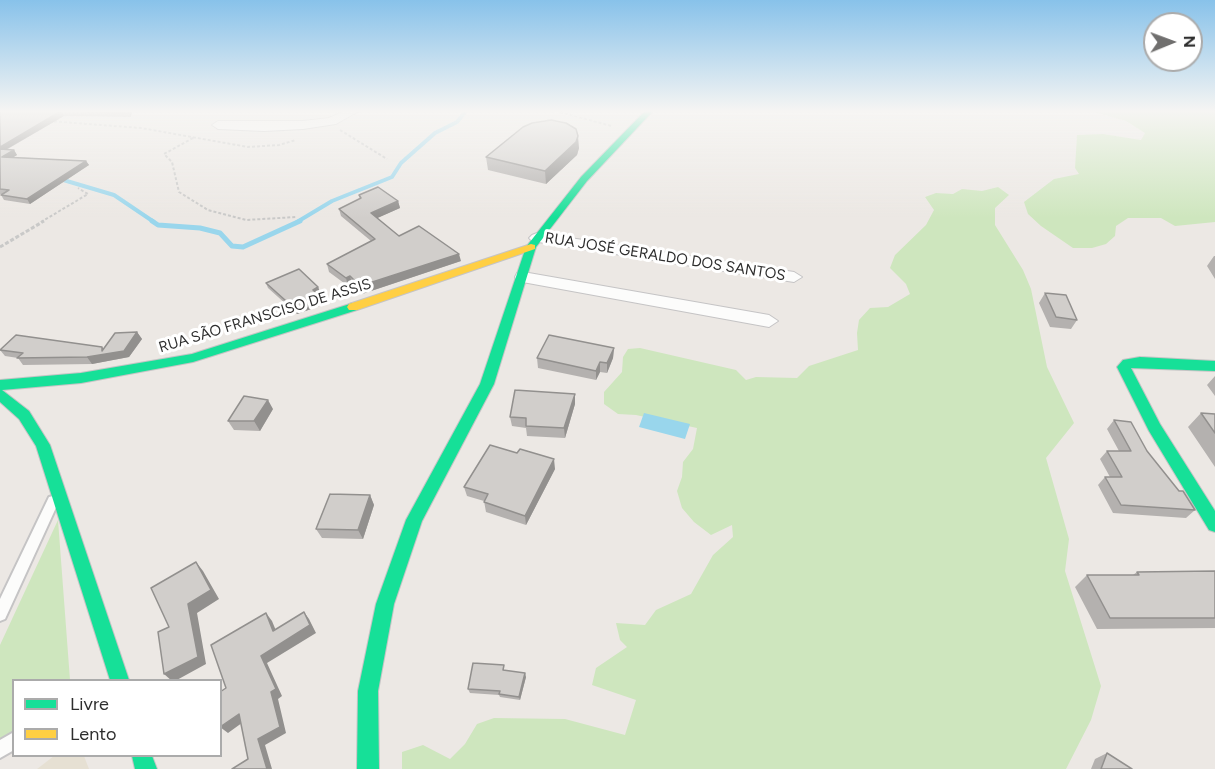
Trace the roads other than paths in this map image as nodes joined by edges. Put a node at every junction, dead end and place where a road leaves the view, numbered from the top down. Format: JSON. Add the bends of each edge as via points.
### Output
{"nodes":[{"id":1,"x":615,"y":147,"type":"edge"},
{"id":2,"x":534,"y":243,"type":"junction"},
{"id":3,"x":523,"y":277,"type":"junction"},
{"id":4,"x":794,"y":277,"type":"dead end"},
{"id":5,"x":769,"y":321,"type":"dead end"},
{"id":6,"x":1215,"y":366,"type":"edge"},
{"id":7,"x":0,"y":385,"type":"edge"},
{"id":8,"x":0,"y":394,"type":"edge"},
{"id":9,"x":58,"y":490,"type":"junction"},
{"id":10,"x":1215,"y":525,"type":"edge"},
{"id":11,"x":0,"y":614,"type":"edge"},
{"id":12,"x":113,"y":674,"type":"edge"},
{"id":13,"x":366,"y":765,"type":"edge"}],
"edges":[{"from":1,"to":2,"type":"street"},
{"from":2,"to":3,"type":"street"},
{"from":2,"to":4,"type":"street","name":"RUA JOSÉ GERALDO DOS SANTOS"},
{"from":2,"to":7,"type":"street","name":"RUA SÃO FRANSCISO DE ASSIS","via":[[372,302],[194,358],[81,378]]},
{"from":3,"to":5,"type":"street"},
{"from":3,"to":13,"type":"street","via":[[487,384],[414,520],[385,604],[368,691]]},
{"from":6,"to":10,"type":"street","via":[[1140,362],[1124,367],[1154,427]]},
{"from":8,"to":9,"type":"street","via":[[24,415],[43,444]]},
{"from":9,"to":11,"type":"lane"},
{"from":9,"to":12,"type":"street"}]}
